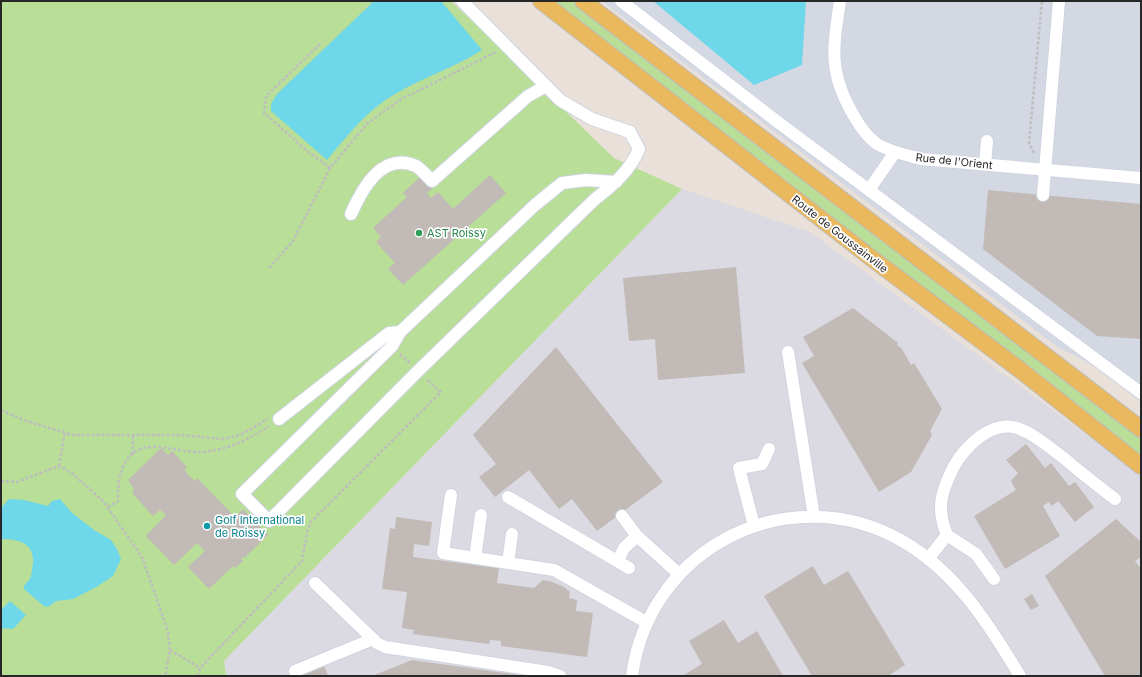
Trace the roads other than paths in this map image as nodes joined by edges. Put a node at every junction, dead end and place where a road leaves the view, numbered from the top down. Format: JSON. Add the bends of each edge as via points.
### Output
{"nodes":[{"id":1,"x":462,"y":1,"type":"edge"},
{"id":2,"x":540,"y":1,"type":"edge"},
{"id":3,"x":583,"y":1,"type":"edge"},
{"id":4,"x":621,"y":1,"type":"edge"},
{"id":5,"x":840,"y":1,"type":"edge"},
{"id":6,"x":1059,"y":1,"type":"edge"},
{"id":7,"x":546,"y":86,"type":"junction"},
{"id":8,"x":988,"y":141,"type":"dead end"},
{"id":9,"x":895,"y":152,"type":"junction"},
{"id":10,"x":985,"y":164,"type":"junction"},
{"id":11,"x":1044,"y":169,"type":"junction"},
{"id":12,"x":1141,"y":178,"type":"edge"},
{"id":13,"x":616,"y":182,"type":"junction"},
{"id":14,"x":869,"y":190,"type":"junction"},
{"id":15,"x":1043,"y":195,"type":"dead end"},
{"id":16,"x":351,"y":214,"type":"dead end"},
{"id":17,"x":400,"y":332,"type":"junction"},
{"id":18,"x":788,"y":352,"type":"dead end"},
{"id":19,"x":1141,"y":393,"type":"edge"},
{"id":20,"x":276,"y":417,"type":"road end"},
{"id":21,"x":1141,"y":429,"type":"edge"},
{"id":22,"x":769,"y":449,"type":"dead end"},
{"id":23,"x":1141,"y":466,"type":"edge"},
{"id":24,"x":452,"y":495,"type":"dead end"},
{"id":25,"x":508,"y":497,"type":"dead end"},
{"id":26,"x":1115,"y":499,"type":"dead end"},
{"id":27,"x":481,"y":515,"type":"dead end"},
{"id":28,"x":622,"y":516,"type":"dead end"},
{"id":29,"x":814,"y":517,"type":"junction"},
{"id":30,"x":754,"y":526,"type":"junction"},
{"id":31,"x":512,"y":534,"type":"dead end"},
{"id":32,"x":947,"y":535,"type":"junction"},
{"id":33,"x":637,"y":536,"type":"junction"},
{"id":34,"x":475,"y":558,"type":"junction"},
{"id":35,"x":928,"y":559,"type":"junction"},
{"id":36,"x":618,"y":561,"type":"junction"},
{"id":37,"x":508,"y":563,"type":"junction"},
{"id":38,"x":629,"y":568,"type":"dead end"},
{"id":39,"x":679,"y":574,"type":"junction"},
{"id":40,"x":994,"y":579,"type":"dead end"},
{"id":41,"x":315,"y":583,"type":"dead end"},
{"id":42,"x":646,"y":622,"type":"junction"},
{"id":43,"x":373,"y":639,"type":"junction"},
{"id":44,"x":295,"y":671,"type":"dead end"},
{"id":45,"x":560,"y":676,"type":"edge"},
{"id":46,"x":632,"y":676,"type":"edge"},
{"id":47,"x":1020,"y":676,"type":"edge"}],
"edges":[{"from":1,"to":7,"type":"street"},
{"from":2,"to":23,"type":"main road","name":"Route de Goussainville"},
{"from":3,"to":21,"type":"main road"},
{"from":4,"to":14,"type":"street"},
{"from":5,"to":9,"type":"street","name":"Rue de l'Orient","via":[[833,49],[836,78],[850,110],[864,133],[877,144]]},
{"from":6,"to":11,"type":"street"},
{"from":7,"to":13,"type":"street","via":[[560,100],[592,119],[630,132],[639,149],[633,163]]},
{"from":7,"to":16,"type":"street","via":[[528,96],[432,181],[416,166],[399,163],[373,175],[364,186]]},
{"from":8,"to":10,"type":"street"},
{"from":9,"to":10,"type":"street","name":"Rue de l'Orient","via":[[921,159]]},
{"from":9,"to":14,"type":"street"},
{"from":10,"to":11,"type":"street","name":"Rue de l'Orient"},
{"from":11,"to":12,"type":"street","name":"Rue de l'Orient"},
{"from":11,"to":15,"type":"street"},
{"from":13,"to":17,"type":"street","via":[[586,180],[562,183],[535,205]]},
{"from":13,"to":17,"type":"street","via":[[594,200],[418,371],[270,521],[242,494],[392,346]]},
{"from":14,"to":19,"type":"street"},
{"from":17,"to":20,"type":"street","via":[[389,333]]},
{"from":18,"to":29,"type":"street"},
{"from":22,"to":30,"type":"street","via":[[762,464],[739,468]]},
{"from":24,"to":34,"type":"street","via":[[443,553]]},
{"from":25,"to":36,"type":"street"},
{"from":26,"to":32,"type":"street","via":[[1034,436],[1015,428],[1002,428],[980,435],[961,453],[944,486],[940,506],[941,520]]},
{"from":27,"to":34,"type":"street"},
{"from":28,"to":33,"type":"street"},
{"from":29,"to":30,"type":"street","via":[[775,520]]},
{"from":29,"to":35,"type":"street","via":[[858,522],[905,543]]},
{"from":30,"to":39,"type":"street","via":[[712,546],[691,561]]},
{"from":31,"to":37,"type":"street"},
{"from":32,"to":35,"type":"street"},
{"from":32,"to":40,"type":"street","via":[[976,554]]},
{"from":33,"to":36,"type":"street","via":[[624,548]]},
{"from":33,"to":39,"type":"street"},
{"from":34,"to":37,"type":"street"},
{"from":35,"to":47,"type":"street","via":[[970,600],[990,625]]},
{"from":36,"to":38,"type":"street"},
{"from":37,"to":42,"type":"street","via":[[554,570]]},
{"from":39,"to":42,"type":"street","via":[[663,593]]},
{"from":41,"to":43,"type":"street"},
{"from":42,"to":46,"type":"street","via":[[634,657]]},
{"from":43,"to":44,"type":"street"},
{"from":43,"to":45,"type":"street","via":[[385,647]]}]}
